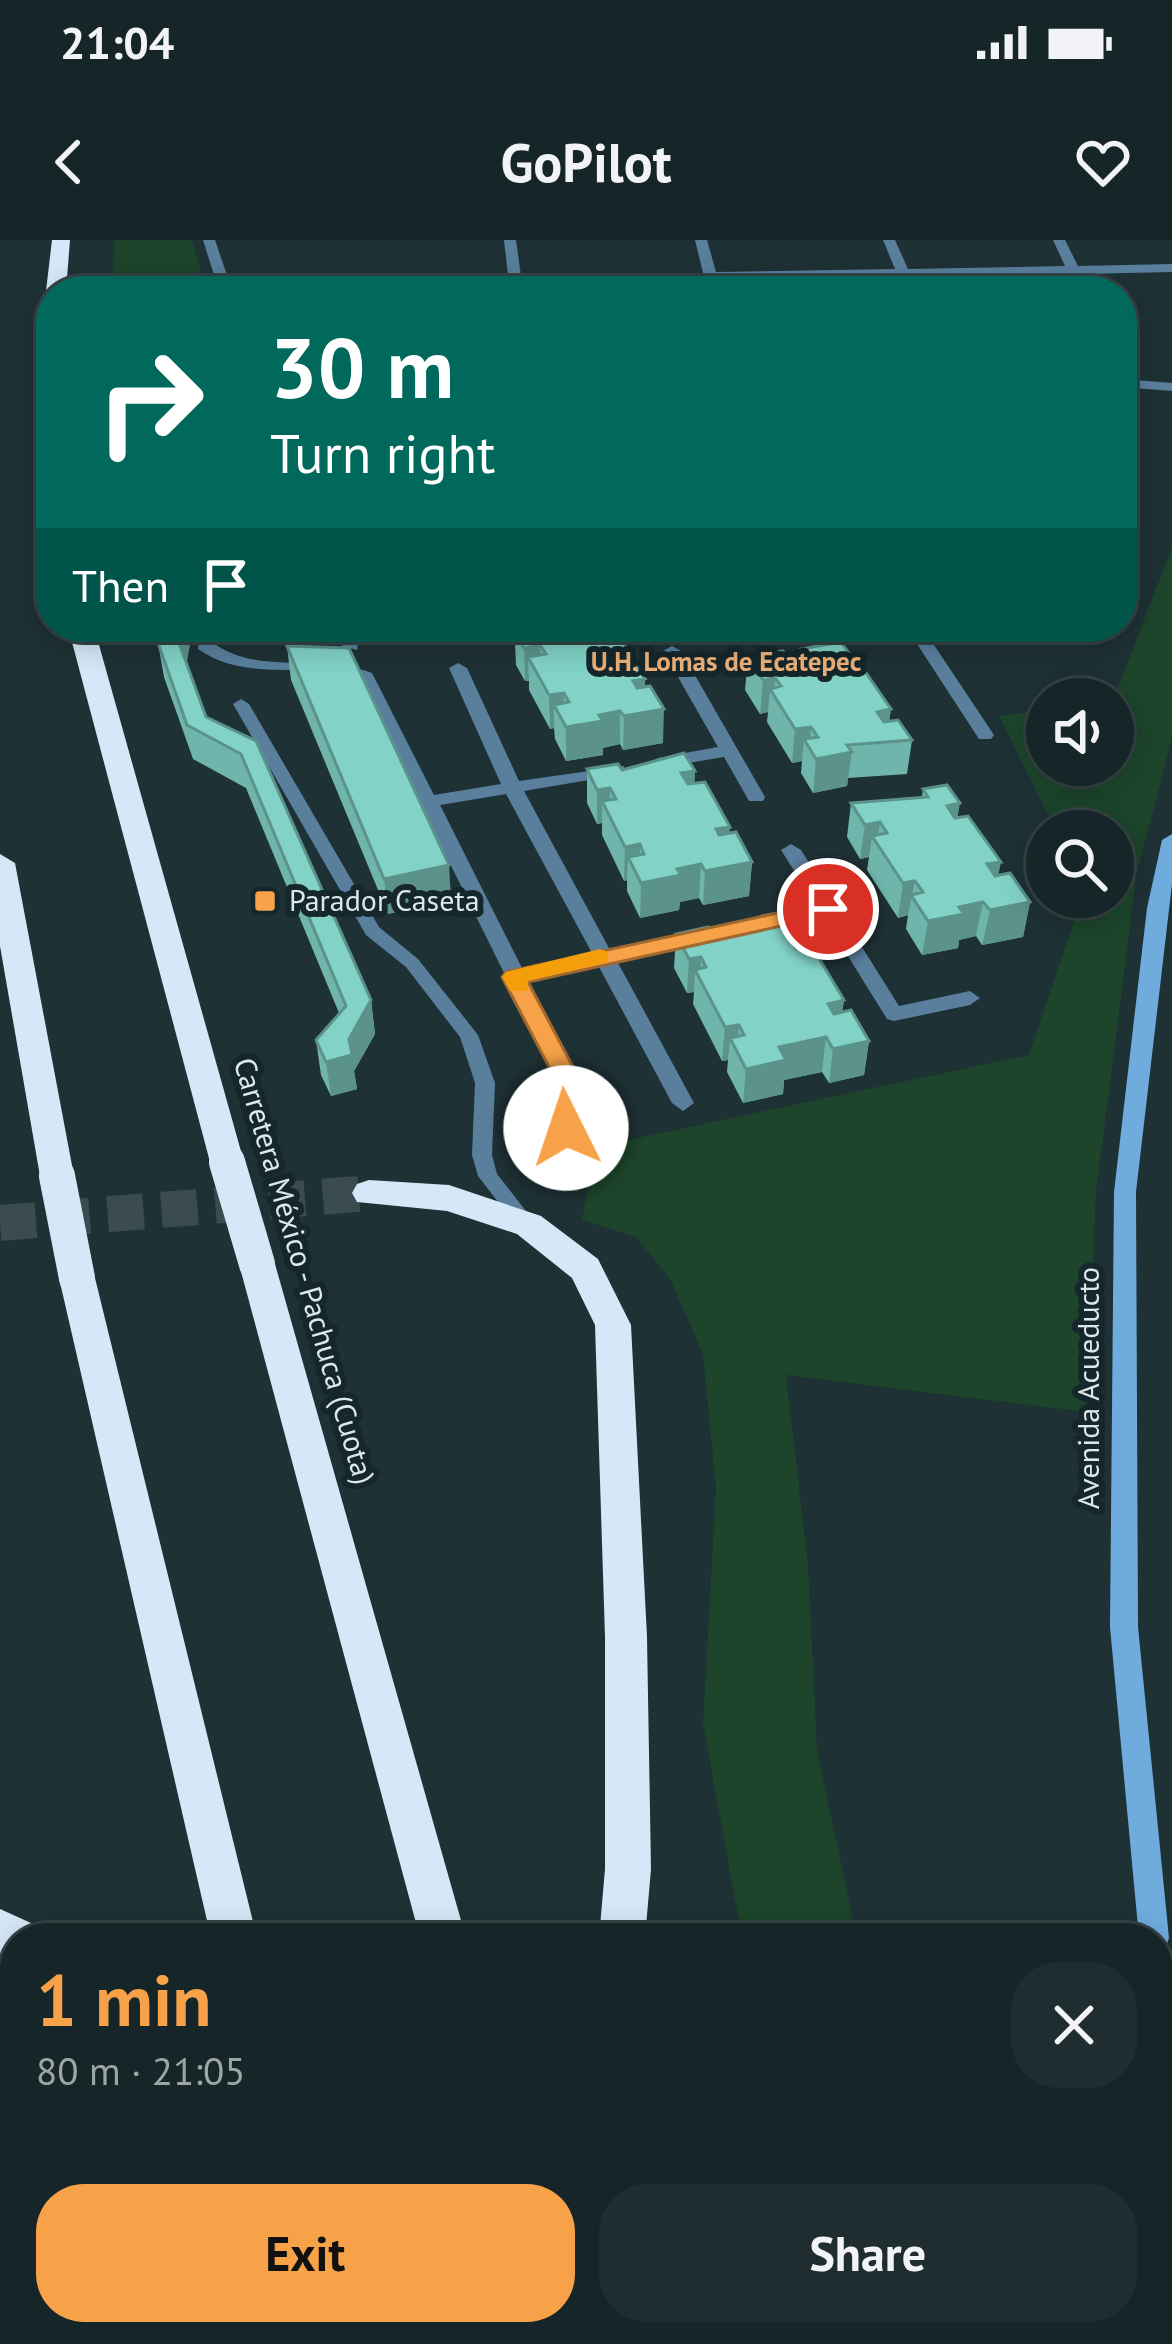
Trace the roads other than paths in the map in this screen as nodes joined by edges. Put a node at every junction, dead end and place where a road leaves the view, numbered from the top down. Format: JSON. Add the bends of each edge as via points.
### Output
{"nodes":[{"id":1,"x":61,"y":240,"type":"edge"},
{"id":2,"x":209,"y":240,"type":"edge"},
{"id":3,"x":510,"y":240,"type":"edge"},
{"id":4,"x":701,"y":240,"type":"edge"},
{"id":5,"x":889,"y":240,"type":"edge"},
{"id":6,"x":1059,"y":240,"type":"edge"},
{"id":7,"x":1172,"y":268,"type":"edge"},
{"id":8,"x":1075,"y":271,"type":"junction"},
{"id":9,"x":903,"y":272,"type":"junction"},
{"id":10,"x":710,"y":275,"type":"junction"},
{"id":11,"x":57,"y":276,"type":"edge"},
{"id":12,"x":221,"y":276,"type":"edge"},
{"id":13,"x":515,"y":276,"type":"edge"},
{"id":14,"x":661,"y":276,"type":"edge"},
{"id":15,"x":1077,"y":276,"type":"edge"},
{"id":16,"x":1137,"y":384,"type":"edge"},
{"id":17,"x":1172,"y":387,"type":"edge"},
{"id":18,"x":85,"y":642,"type":"edge"},
{"id":19,"x":205,"y":642,"type":"edge"},
{"id":20,"x":924,"y":642,"type":"edge"},
{"id":21,"x":672,"y":651,"type":"dead end"},
{"id":22,"x":458,"y":668,"type":"dead end"},
{"id":23,"x":242,"y":704,"type":"dead end"},
{"id":24,"x":986,"y":735,"type":"dead end"},
{"id":25,"x":729,"y":751,"type":"junction"},
{"id":26,"x":513,"y":789,"type":"junction"},
{"id":27,"x":756,"y":797,"type":"dead end"},
{"id":28,"x":425,"y":802,"type":"junction"},
{"id":29,"x":1172,"y":840,"type":"edge"},
{"id":30,"x":791,"y":850,"type":"dead end"},
{"id":31,"x":0,"y":863,"type":"edge"},
{"id":32,"x":828,"y":909,"type":"junction"},
{"id":33,"x":602,"y":956,"type":"junction"},
{"id":34,"x":514,"y":977,"type":"junction"},
{"id":35,"x":970,"y":998,"type":"dead end"},
{"id":36,"x":683,"y":1102,"type":"dead end"},
{"id":37,"x":566,"y":1128,"type":"dead end"},
{"id":38,"x":369,"y":1193,"type":"tunnel mouth"},
{"id":39,"x":529,"y":1225,"type":"junction"},
{"id":40,"x":230,"y":1923,"type":"edge"},
{"id":41,"x":439,"y":1923,"type":"edge"},
{"id":42,"x":623,"y":1923,"type":"edge"},
{"id":43,"x":1153,"y":1923,"type":"edge"}],
"edges":[{"from":1,"to":11,"type":"highway"},
{"from":2,"to":12,"type":"street"},
{"from":3,"to":13,"type":"street"},
{"from":4,"to":10,"type":"street"},
{"from":5,"to":9,"type":"street"},
{"from":6,"to":8,"type":"street"},
{"from":7,"to":8,"type":"street"},
{"from":8,"to":9,"type":"street"},
{"from":8,"to":15,"type":"street"},
{"from":9,"to":10,"type":"street"},
{"from":10,"to":14,"type":"street"},
{"from":16,"to":17,"type":"street"},
{"from":18,"to":41,"type":"highway","name":"Carretera México - Pachuca (Cuota)","bridge":true},
{"from":19,"to":28,"type":"street","via":[[218,658],[238,664],[366,677]]},
{"from":20,"to":24,"type":"street"},
{"from":21,"to":25,"type":"street"},
{"from":22,"to":26,"type":"street"},
{"from":23,"to":39,"type":"lane","via":[[371,931],[412,963],[470,1035],[484,1083],[488,1176]]},
{"from":25,"to":26,"type":"street"},
{"from":25,"to":27,"type":"street"},
{"from":26,"to":28,"type":"street"},
{"from":26,"to":33,"type":"street"},
{"from":28,"to":34,"type":"street"},
{"from":29,"to":43,"type":"street","name":"Avenida Acueducto","via":[[1125,1192],[1124,1627]]},
{"from":30,"to":32,"type":"street"},
{"from":31,"to":40,"type":"highway","bridge":true,"via":[[77,1278]]},
{"from":32,"to":33,"type":"street"},
{"from":32,"to":35,"type":"street","via":[[894,1014]]},
{"from":33,"to":34,"type":"street"},
{"from":33,"to":36,"type":"street"},
{"from":34,"to":37,"type":"street","via":[[569,1082]]},
{"from":38,"to":39,"type":"highway","via":[[449,1198]]},
{"from":39,"to":42,"type":"highway","via":[[585,1269],[614,1325]]}]}
